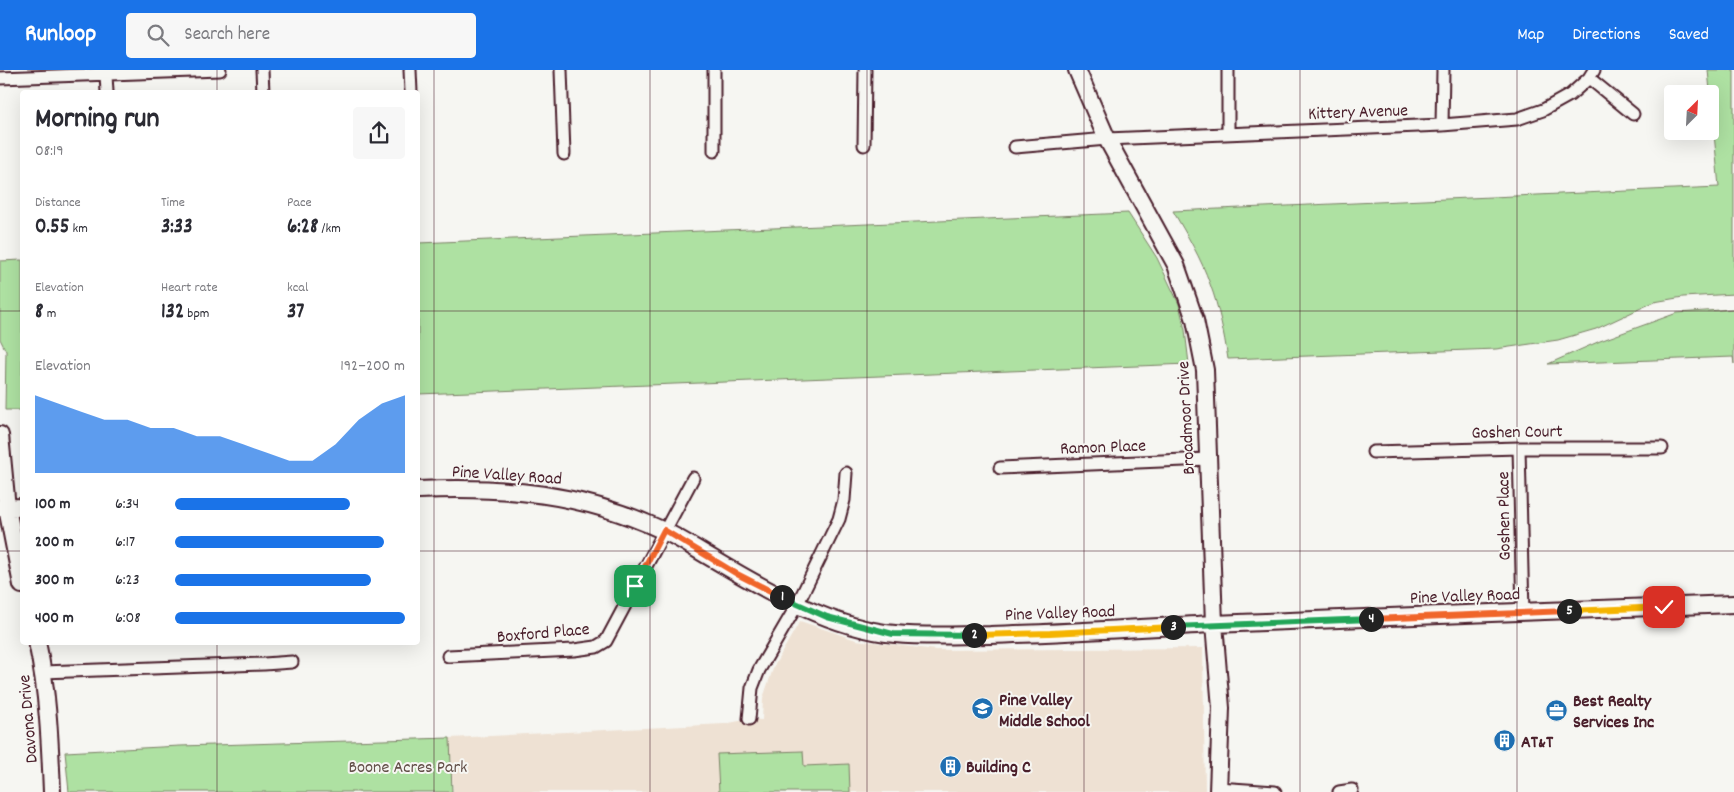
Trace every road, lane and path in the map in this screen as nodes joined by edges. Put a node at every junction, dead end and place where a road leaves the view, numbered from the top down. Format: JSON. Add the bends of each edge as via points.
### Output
{"nodes":[{"id":1,"x":220,"y":70,"type":"edge"},
{"id":2,"x":262,"y":70,"type":"edge"},
{"id":3,"x":410,"y":70,"type":"edge"},
{"id":4,"x":562,"y":70,"type":"edge"},
{"id":5,"x":714,"y":70,"type":"edge"},
{"id":6,"x":865,"y":70,"type":"edge"},
{"id":7,"x":1077,"y":70,"type":"edge"},
{"id":8,"x":1228,"y":70,"type":"edge"},
{"id":9,"x":1443,"y":70,"type":"edge"},
{"id":10,"x":1592,"y":74,"type":"edge"},
{"id":11,"x":106,"y":75,"type":"junction"},
{"id":12,"x":0,"y":78,"type":"edge"},
{"id":13,"x":107,"y":90,"type":"edge"},
{"id":14,"x":263,"y":90,"type":"edge"},
{"id":15,"x":411,"y":90,"type":"edge"},
{"id":16,"x":1633,"y":114,"type":"dead end"},
{"id":17,"x":1442,"y":125,"type":"junction"},
{"id":18,"x":1228,"y":133,"type":"junction"},
{"id":19,"x":1107,"y":139,"type":"junction"},
{"id":20,"x":864,"y":145,"type":"dead end"},
{"id":21,"x":1015,"y":147,"type":"dead end"},
{"id":22,"x":714,"y":151,"type":"dead end"},
{"id":23,"x":564,"y":154,"type":"dead end"},
{"id":24,"x":0,"y":435,"type":"edge"},
{"id":25,"x":1519,"y":448,"type":"junction"},
{"id":26,"x":1662,"y":448,"type":"dead end"},
{"id":27,"x":1373,"y":452,"type":"dead end"},
{"id":28,"x":1208,"y":459,"type":"junction"},
{"id":29,"x":1000,"y":468,"type":"dead end"},
{"id":30,"x":846,"y":473,"type":"dead end"},
{"id":31,"x":693,"y":478,"type":"dead end"},
{"id":32,"x":420,"y":490,"type":"edge"},
{"id":33,"x":10,"y":508,"type":"edge"},
{"id":34,"x":664,"y":530,"type":"junction"},
{"id":35,"x":20,"y":572,"type":"edge"},
{"id":36,"x":1734,"y":604,"type":"edge"},
{"id":37,"x":797,"y":605,"type":"junction"},
{"id":38,"x":1523,"y":613,"type":"junction"},
{"id":39,"x":1214,"y":624,"type":"junction"},
{"id":40,"x":38,"y":645,"type":"edge"},
{"id":41,"x":448,"y":656,"type":"dead end"},
{"id":42,"x":292,"y":662,"type":"dead end"},
{"id":43,"x":43,"y":672,"type":"junction"},
{"id":44,"x":749,"y":719,"type":"dead end"},
{"id":45,"x":1218,"y":790,"type":"edge"},
{"id":46,"x":1352,"y":790,"type":"dead end"},
{"id":47,"x":52,"y":792,"type":"edge"},
{"id":48,"x":1274,"y":792,"type":"edge"},
{"id":49,"x":1339,"y":792,"type":"edge"}],
"edges":[{"from":1,"to":11,"type":"street"},
{"from":2,"to":14,"type":"street"},
{"from":3,"to":15,"type":"street"},
{"from":4,"to":23,"type":"street"},
{"from":5,"to":22,"type":"street"},
{"from":6,"to":20,"type":"street"},
{"from":7,"to":19,"type":"street","name":"Broadmoor Drive"},
{"from":8,"to":18,"type":"street"},
{"from":9,"to":17,"type":"street"},
{"from":10,"to":16,"type":"street"},
{"from":10,"to":17,"type":"street","name":"Kittery Avenue","via":[[1570,95],[1543,110],[1517,119]]},
{"from":11,"to":12,"type":"street"},
{"from":11,"to":13,"type":"street"},
{"from":17,"to":18,"type":"street","name":"Kittery Avenue"},
{"from":18,"to":19,"type":"street","name":"Kittery Avenue"},
{"from":19,"to":21,"type":"street","name":"Kittery Avenue"},
{"from":19,"to":28,"type":"street","name":"Broadmoor Drive","via":[[1176,264],[1195,320],[1205,370]]},
{"from":24,"to":33,"type":"street"},
{"from":25,"to":26,"type":"street","name":"Goshen Court"},
{"from":25,"to":27,"type":"street","name":"Goshen Court"},
{"from":25,"to":38,"type":"street","name":"Goshen Place"},
{"from":28,"to":29,"type":"street","name":"Ramon Place"},
{"from":28,"to":39,"type":"street","name":"Broadmoor Drive"},
{"from":30,"to":37,"type":"street","via":[[839,519]]},
{"from":31,"to":34,"type":"street","name":"Boxford Place"},
{"from":32,"to":34,"type":"street","name":"Pine Valley Road","via":[[526,491],[613,510]]},
{"from":33,"to":35,"type":"street"},
{"from":34,"to":37,"type":"street","name":"Pine Valley Road"},
{"from":34,"to":41,"type":"street","name":"Boxford Place","via":[[606,641],[596,647]]},
{"from":36,"to":38,"type":"street","name":"Pine Valley Road"},
{"from":37,"to":39,"type":"street","name":"Pine Valley Road","via":[[827,617],[893,634],[1050,633]]},
{"from":37,"to":44,"type":"street","via":[[759,670],[752,688]]},
{"from":38,"to":39,"type":"street","name":"Pine Valley Road"},
{"from":39,"to":45,"type":"street","name":"Broadmoor Drive","via":[[1221,708]]},
{"from":40,"to":43,"type":"street","name":"Davona Drive"},
{"from":42,"to":43,"type":"street"},
{"from":43,"to":47,"type":"street","name":"Davona Drive"},
{"from":45,"to":48,"type":"street"},
{"from":46,"to":49,"type":"street"}]}
